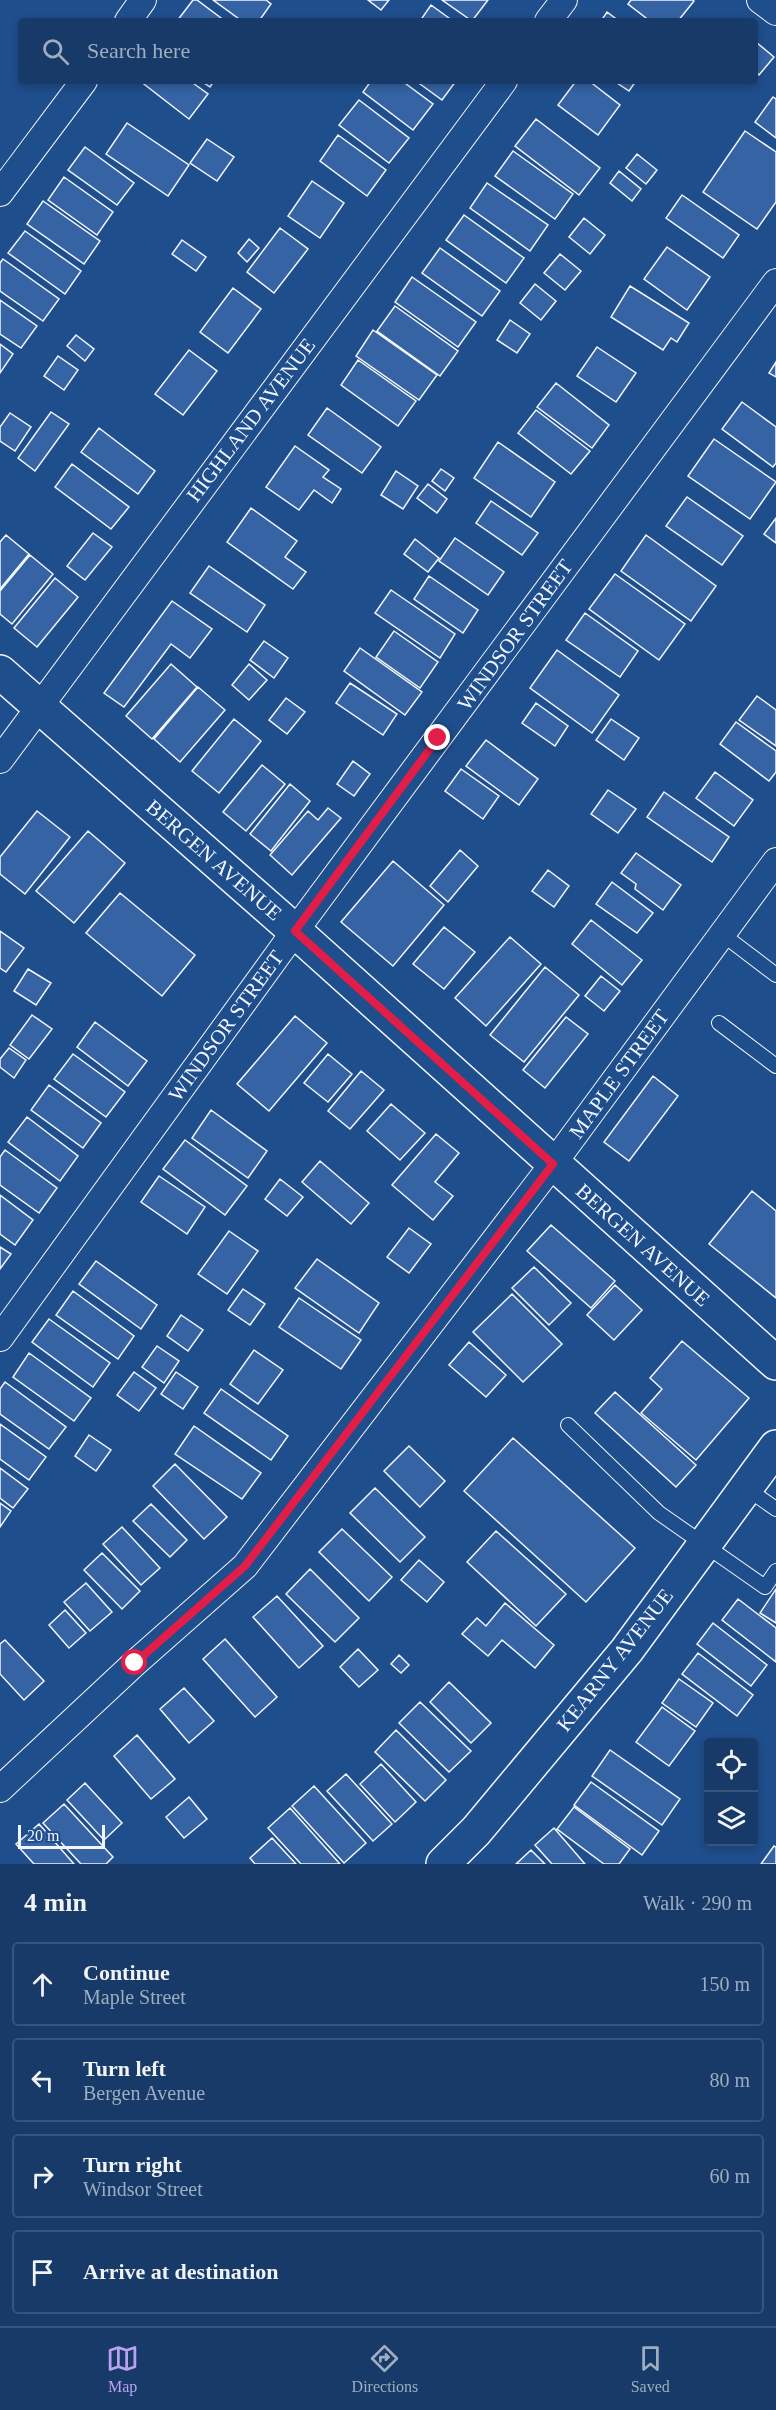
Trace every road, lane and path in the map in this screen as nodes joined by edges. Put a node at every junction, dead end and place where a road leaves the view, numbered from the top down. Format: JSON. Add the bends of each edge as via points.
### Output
{"nodes":[{"id":1,"x":143,"y":0,"type":"edge"},
{"id":2,"x":564,"y":0,"type":"edge"},
{"id":3,"x":760,"y":0,"type":"edge"},
{"id":4,"x":776,"y":12,"type":"edge"},
{"id":5,"x":130,"y":18,"type":"edge"},
{"id":6,"x":550,"y":18,"type":"edge"},
{"id":7,"x":82,"y":84,"type":"edge"},
{"id":8,"x":502,"y":84,"type":"edge"},
{"id":9,"x":0,"y":193,"type":"edge"},
{"id":10,"x":776,"y":282,"type":"edge"},
{"id":11,"x":0,"y":672,"type":"edge"},
{"id":12,"x":39,"y":706,"type":"junction"},
{"id":13,"x":0,"y":760,"type":"edge"},
{"id":14,"x":776,"y":861,"type":"edge"},
{"id":15,"x":295,"y":931,"type":"junction"},
{"id":16,"x":722,"y":934,"type":"junction"},
{"id":17,"x":776,"y":975,"type":"edge"},
{"id":18,"x":719,"y":1023,"type":"dead end"},
{"id":19,"x":776,"y":1066,"type":"edge"},
{"id":20,"x":553,"y":1164,"type":"junction"},
{"id":21,"x":0,"y":1338,"type":"edge"},
{"id":22,"x":776,"y":1363,"type":"edge"},
{"id":23,"x":568,"y":1425,"type":"dead end"},
{"id":24,"x":776,"y":1447,"type":"edge"},
{"id":25,"x":746,"y":1488,"type":"junction"},
{"id":26,"x":776,"y":1509,"type":"edge"},
{"id":27,"x":703,"y":1543,"type":"junction"},
{"id":28,"x":776,"y":1571,"type":"edge"},
{"id":29,"x":0,"y":1789,"type":"edge"},
{"id":30,"x":451,"y":1861,"type":"edge"}],
"edges":[{"from":1,"to":5,"type":"street"},
{"from":2,"to":6,"type":"street"},
{"from":3,"to":4,"type":"street"},
{"from":7,"to":9,"type":"street"},
{"from":8,"to":12,"type":"street","name":"HIGHLAND AVENUE"},
{"from":10,"to":15,"type":"street","name":"WINDSOR STREET"},
{"from":11,"to":12,"type":"street","name":"BERGEN AVENUE"},
{"from":12,"to":13,"type":"street","name":"HIGHLAND AVENUE"},
{"from":12,"to":15,"type":"street","name":"BERGEN AVENUE"},
{"from":14,"to":16,"type":"street","name":"MAPLE STREET"},
{"from":15,"to":20,"type":"street","name":"BERGEN AVENUE"},
{"from":15,"to":21,"type":"street","name":"WINDSOR STREET"},
{"from":16,"to":17,"type":"lane"},
{"from":16,"to":20,"type":"street","name":"MAPLE STREET"},
{"from":18,"to":19,"type":"lane"},
{"from":20,"to":22,"type":"street","name":"BERGEN AVENUE"},
{"from":20,"to":29,"type":"street","name":"MAPLE STREET","via":[[245,1566]]},
{"from":23,"to":27,"type":"lane","via":[[659,1513]]},
{"from":24,"to":25,"type":"street","name":"KEARNY AVENUE"},
{"from":25,"to":26,"type":"lane"},
{"from":25,"to":27,"type":"street","name":"KEARNY AVENUE"},
{"from":27,"to":28,"type":"lane","via":[[765,1587]]},
{"from":27,"to":30,"type":"street","name":"KEARNY AVENUE","via":[[627,1650]]}]}
